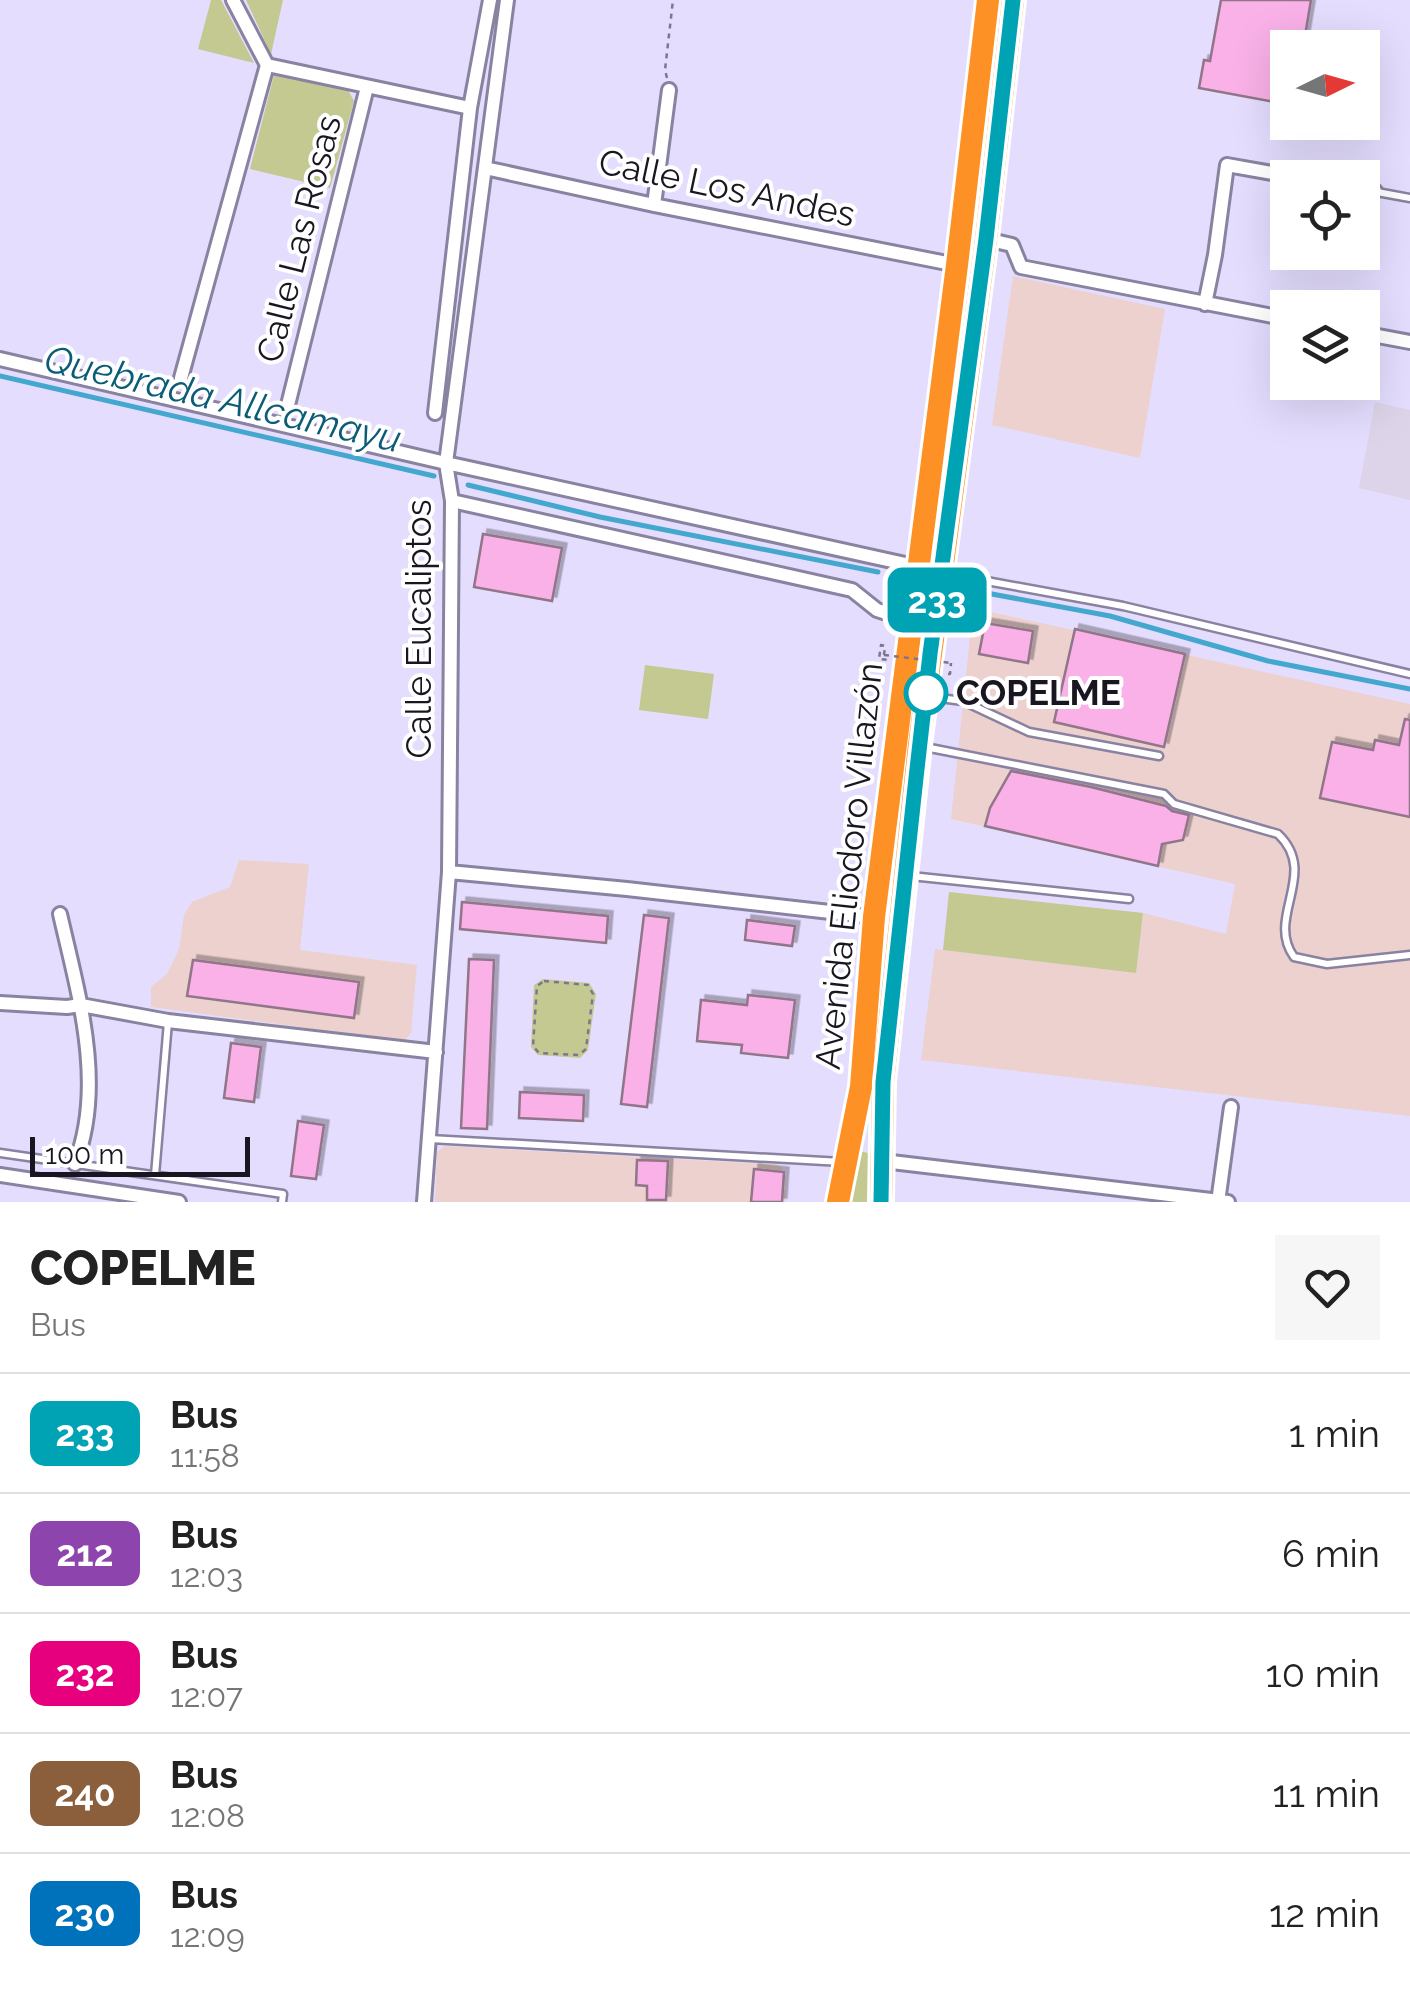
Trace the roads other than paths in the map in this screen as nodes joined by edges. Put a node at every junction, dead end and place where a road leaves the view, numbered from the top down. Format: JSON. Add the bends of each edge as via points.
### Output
{"nodes":[{"id":1,"x":232,"y":0,"type":"edge"},
{"id":2,"x":490,"y":0,"type":"edge"},
{"id":3,"x":507,"y":0,"type":"edge"},
{"id":4,"x":988,"y":0,"type":"edge"},
{"id":5,"x":1013,"y":0,"type":"edge"},
{"id":6,"x":268,"y":65,"type":"junction"},
{"id":7,"x":367,"y":87,"type":"junction"},
{"id":8,"x":669,"y":90,"type":"road end"},
{"id":9,"x":470,"y":108,"type":"junction"},
{"id":10,"x":484,"y":168,"type":"junction"},
{"id":11,"x":1270,"y":173,"type":"edge"},
{"id":12,"x":1380,"y":192,"type":"edge"},
{"id":13,"x":1410,"y":198,"type":"edge"},
{"id":14,"x":654,"y":205,"type":"junction"},
{"id":15,"x":986,"y":239,"type":"junction"},
{"id":16,"x":957,"y":265,"type":"junction"},
{"id":17,"x":1205,"y":304,"type":"junction"},
{"id":18,"x":1270,"y":316,"type":"edge"},
{"id":19,"x":1380,"y":336,"type":"edge"},
{"id":20,"x":1410,"y":342,"type":"edge"},
{"id":21,"x":0,"y":359,"type":"edge"},
{"id":22,"x":181,"y":378,"type":"dead end"},
{"id":23,"x":288,"y":405,"type":"dead end"},
{"id":24,"x":436,"y":412,"type":"dead end"},
{"id":25,"x":446,"y":463,"type":"junction"},
{"id":26,"x":452,"y":500,"type":"junction"},
{"id":27,"x":930,"y":568,"type":"junction"},
{"id":28,"x":911,"y":621,"type":"junction"},
{"id":29,"x":1410,"y":674,"type":"edge"},
{"id":30,"x":926,"y":697,"type":"junction"},
{"id":31,"x":919,"y":746,"type":"junction"},
{"id":32,"x":1159,"y":756,"type":"dead end"},
{"id":33,"x":449,"y":872,"type":"junction"},
{"id":34,"x":905,"y":876,"type":"junction"},
{"id":35,"x":1129,"y":899,"type":"dead end"},
{"id":36,"x":60,"y":914,"type":"dead end"},
{"id":37,"x":874,"y":917,"type":"junction"},
{"id":38,"x":1410,"y":955,"type":"edge"},
{"id":39,"x":0,"y":1003,"type":"edge"},
{"id":40,"x":80,"y":1005,"type":"junction"},
{"id":41,"x":168,"y":1021,"type":"junction"},
{"id":42,"x":436,"y":1052,"type":"junction"},
{"id":43,"x":1231,"y":1107,"type":"dead end"},
{"id":44,"x":429,"y":1139,"type":"junction"},
{"id":45,"x":0,"y":1153,"type":"edge"},
{"id":46,"x":882,"y":1161,"type":"junction"},
{"id":47,"x":848,"y":1162,"type":"junction"},
{"id":48,"x":75,"y":1164,"type":"junction"},
{"id":49,"x":0,"y":1175,"type":"edge"},
{"id":50,"x":156,"y":1175,"type":"junction"},
{"id":51,"x":1218,"y":1201,"type":"edge"},
{"id":52,"x":179,"y":1202,"type":"edge"},
{"id":53,"x":282,"y":1202,"type":"edge"},
{"id":54,"x":424,"y":1202,"type":"edge"},
{"id":55,"x":838,"y":1202,"type":"edge"},
{"id":56,"x":881,"y":1202,"type":"edge"},
{"id":57,"x":1228,"y":1202,"type":"edge"}],
"edges":[{"from":1,"to":6,"type":"street"},
{"from":2,"to":9,"type":"street"},
{"from":3,"to":10,"type":"street","name":"Calle Eucaliptos"},
{"from":4,"to":16,"type":"highway","name":"Avenida Eliodoro Villazón"},
{"from":5,"to":15,"type":"highway","name":"Avenida Eliodoro Villazón"},
{"from":6,"to":7,"type":"street"},
{"from":6,"to":22,"type":"street"},
{"from":7,"to":9,"type":"street"},
{"from":7,"to":23,"type":"street","name":"Calle Las Rosas"},
{"from":8,"to":14,"type":"street"},
{"from":9,"to":24,"type":"street"},
{"from":10,"to":14,"type":"street","name":"Calle Los Andes"},
{"from":10,"to":25,"type":"street","name":"Calle Eucaliptos"},
{"from":11,"to":17,"type":"street","via":[[1228,165]]},
{"from":12,"to":13,"type":"lane"},
{"from":14,"to":16,"type":"street","name":"Calle Los Andes"},
{"from":15,"to":17,"type":"street","via":[[1012,245],[1021,266]]},
{"from":15,"to":27,"type":"highway","name":"Avenida Eliodoro Villazón"},
{"from":16,"to":27,"type":"highway","name":"Avenida Eliodoro Villazón"},
{"from":17,"to":18,"type":"street"},
{"from":19,"to":20,"type":"street"},
{"from":21,"to":25,"type":"street"},
{"from":25,"to":26,"type":"street","name":"Calle Eucaliptos"},
{"from":25,"to":27,"type":"street"},
{"from":26,"to":28,"type":"street","via":[[852,590],[877,610]]},
{"from":26,"to":33,"type":"street","name":"Calle Eucaliptos"},
{"from":27,"to":28,"type":"highway","name":"Avenida Eliodoro Villazón"},
{"from":27,"to":29,"type":"lane"},
{"from":27,"to":30,"type":"highway","name":"Avenida Eliodoro Villazón"},
{"from":28,"to":37,"type":"highway","name":"Avenida Eliodoro Villazón"},
{"from":30,"to":31,"type":"highway","name":"Avenida Eliodoro Villazón"},
{"from":30,"to":32,"type":"lane","via":[[963,700],[1028,732]]},
{"from":31,"to":34,"type":"highway","name":"Avenida Eliodoro Villazón"},
{"from":31,"to":38,"type":"lane","via":[[1164,794],[1174,804],[1278,834],[1296,866],[1285,929],[1294,957],[1327,964]]},
{"from":33,"to":37,"type":"street"},
{"from":33,"to":42,"type":"street","name":"Calle Eucaliptos"},
{"from":34,"to":35,"type":"lane"},
{"from":34,"to":46,"type":"highway","name":"Avenida Eliodoro Villazón","via":[[883,1082]]},
{"from":36,"to":40,"type":"street"},
{"from":37,"to":47,"type":"highway","name":"Avenida Eliodoro Villazón","via":[[861,1087]]},
{"from":39,"to":40,"type":"street"},
{"from":40,"to":41,"type":"street"},
{"from":40,"to":48,"type":"street","via":[[89,1098]]},
{"from":41,"to":42,"type":"street"},
{"from":41,"to":50,"type":"lane"},
{"from":42,"to":44,"type":"street","name":"Calle Eucaliptos"},
{"from":43,"to":51,"type":"street"},
{"from":44,"to":47,"type":"lane"},
{"from":44,"to":54,"type":"street","name":"Calle Eucaliptos"},
{"from":45,"to":48,"type":"lane"},
{"from":46,"to":51,"type":"street"},
{"from":46,"to":56,"type":"highway","name":"Avenida Eliodoro Villazón"},
{"from":47,"to":55,"type":"highway","name":"Avenida Eliodoro Villazón"},
{"from":48,"to":50,"type":"lane"},
{"from":49,"to":52,"type":"street"},
{"from":50,"to":53,"type":"lane","via":[[284,1194]]},
{"from":51,"to":57,"type":"street"}]}
